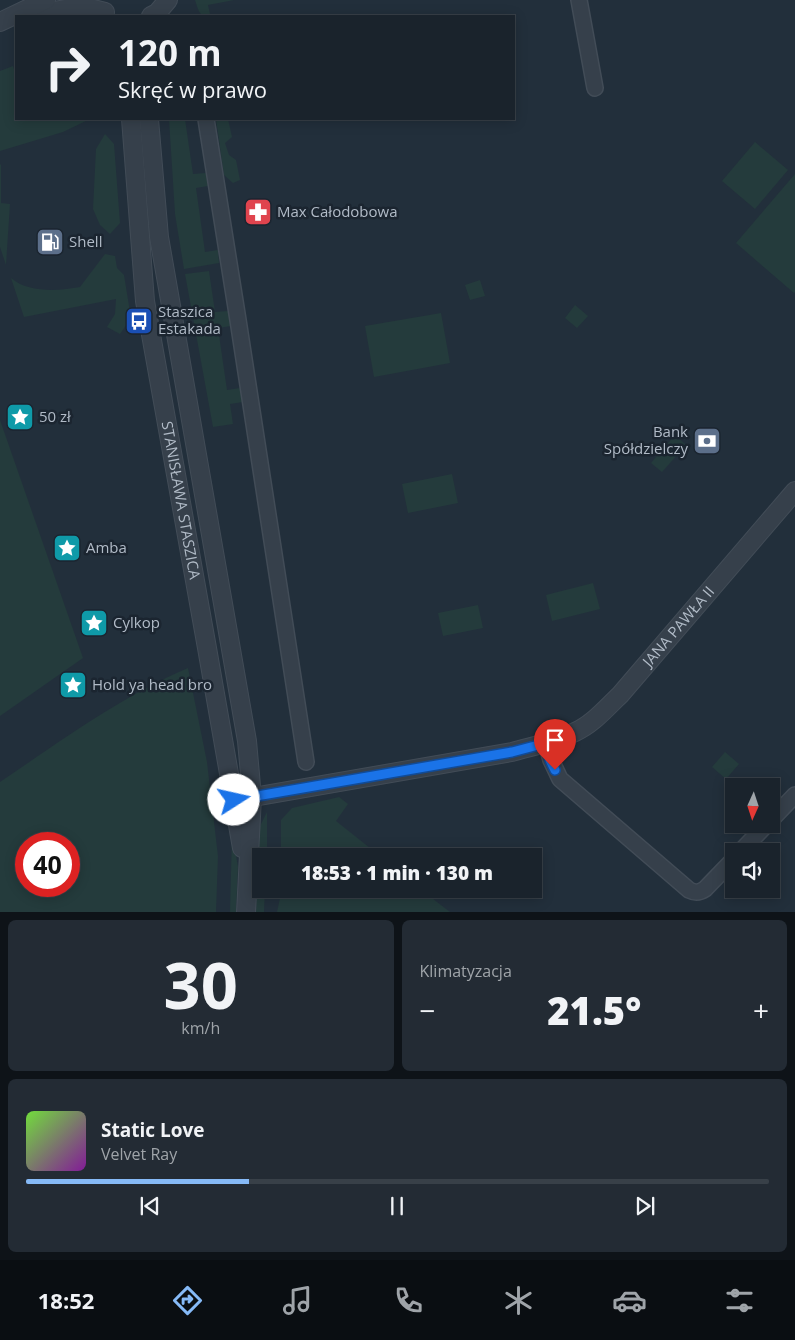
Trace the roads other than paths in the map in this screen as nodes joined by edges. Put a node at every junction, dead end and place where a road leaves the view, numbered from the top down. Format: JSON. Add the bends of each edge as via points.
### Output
{"nodes":[{"id":1,"x":46,"y":0,"type":"edge"},
{"id":2,"x":168,"y":0,"type":"edge"},
{"id":3,"x":579,"y":0,"type":"edge"},
{"id":4,"x":104,"y":9,"type":"edge"},
{"id":5,"x":17,"y":15,"type":"edge"},
{"id":6,"x":32,"y":15,"type":"edge"},
{"id":7,"x":152,"y":15,"type":"edge"},
{"id":8,"x":595,"y":88,"type":"dead end"},
{"id":9,"x":132,"y":120,"type":"edge"},
{"id":10,"x":149,"y":120,"type":"edge"},
{"id":11,"x":206,"y":120,"type":"edge"},
{"id":12,"x":795,"y":491,"type":"edge"},
{"id":13,"x":546,"y":743,"type":"junction"},
{"id":14,"x":306,"y":762,"type":"dead end"},
{"id":15,"x":795,"y":794,"type":"edge"},
{"id":16,"x":252,"y":797,"type":"junction"},
{"id":17,"x":234,"y":800,"type":"junction"},
{"id":18,"x":780,"y":810,"type":"edge"},
{"id":19,"x":758,"y":833,"type":"edge"},
{"id":20,"x":749,"y":843,"type":"edge"},
{"id":21,"x":725,"y":868,"type":"edge"},
{"id":22,"x":247,"y":878,"type":"junction"},
{"id":23,"x":246,"y":912,"type":"edge"}],
"edges":[{"from":1,"to":5,"type":"street"},
{"from":2,"to":7,"type":"street"},
{"from":3,"to":8,"type":"street"},
{"from":4,"to":6,"type":"street","via":[[82,6]]},
{"from":9,"to":17,"type":"street","name":"STANISŁAWA STASZICA","via":[[145,301]]},
{"from":10,"to":16,"type":"street","name":"STANISŁAWA STASZICA","via":[[159,237],[247,741]]},
{"from":11,"to":14,"type":"street"},
{"from":12,"to":13,"type":"street","name":"JANA PAWŁA II","via":[[620,695],[585,726]]},
{"from":13,"to":16,"type":"street","name":"JANA PAWŁA II","via":[[512,752]]},
{"from":13,"to":21,"type":"street","via":[[560,779],[689,890],[700,892],[705,889]]},
{"from":15,"to":18,"type":"street"},
{"from":16,"to":17,"type":"street","name":"JANA PAWŁA II"},
{"from":16,"to":22,"type":"street","name":"STANISŁAWA STASZICA"},
{"from":17,"to":22,"type":"street","name":"STANISŁAWA STASZICA"},
{"from":19,"to":20,"type":"street"},
{"from":22,"to":23,"type":"street","name":"STANISŁAWA STASZICA"}]}
